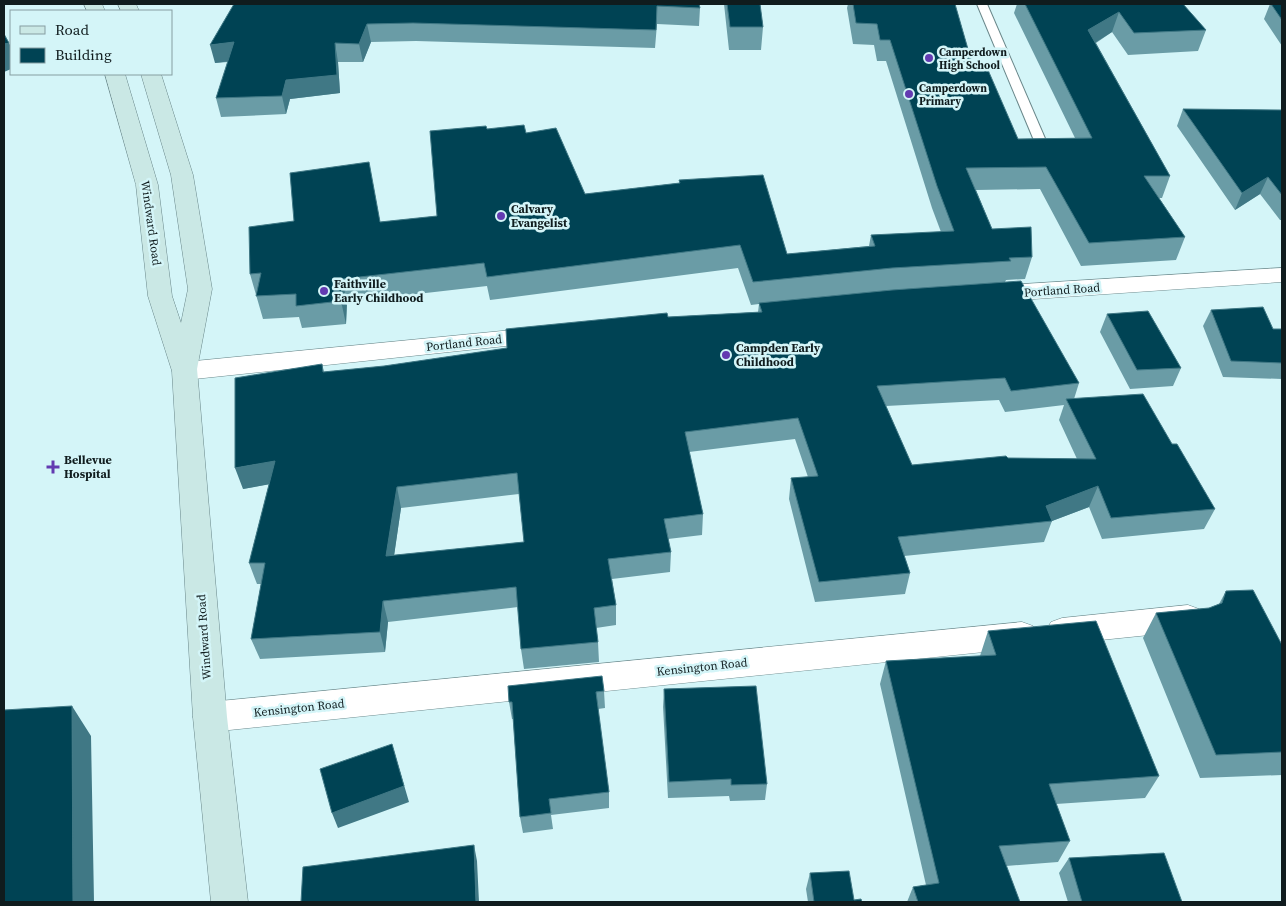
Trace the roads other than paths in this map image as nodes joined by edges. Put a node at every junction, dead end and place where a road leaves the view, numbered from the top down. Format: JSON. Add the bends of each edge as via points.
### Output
{"nodes":[{"id":1,"x":982,"y":4,"type":"edge"},
{"id":2,"x":116,"y":75,"type":"edge"},
{"id":3,"x":151,"y":75,"type":"edge"},
{"id":4,"x":1044,"y":150,"type":"edge"},
{"id":5,"x":1282,"y":275,"type":"edge"},
{"id":6,"x":967,"y":296,"type":"edge"},
{"id":7,"x":571,"y":333,"type":"edge"},
{"id":8,"x":185,"y":371,"type":"junction"},
{"id":9,"x":1194,"y":618,"type":"edge"},
{"id":10,"x":210,"y":717,"type":"junction"},
{"id":11,"x":230,"y":902,"type":"edge"}],
"edges":[{"from":1,"to":4,"type":"lane"},
{"from":2,"to":8,"type":"main road","name":"Windward Road","via":[[147,185],[160,296]]},
{"from":3,"to":8,"type":"main road","name":"Windward Road","via":[[182,175],[200,289]]},
{"from":5,"to":6,"type":"street","name":"Portland Road"},
{"from":7,"to":8,"type":"street","name":"Portland Road"},
{"from":8,"to":10,"type":"main road","name":"Windward Road"},
{"from":9,"to":10,"type":"street","name":"Kensington Road"},
{"from":10,"to":11,"type":"main road","name":"Windward Road"}]}
